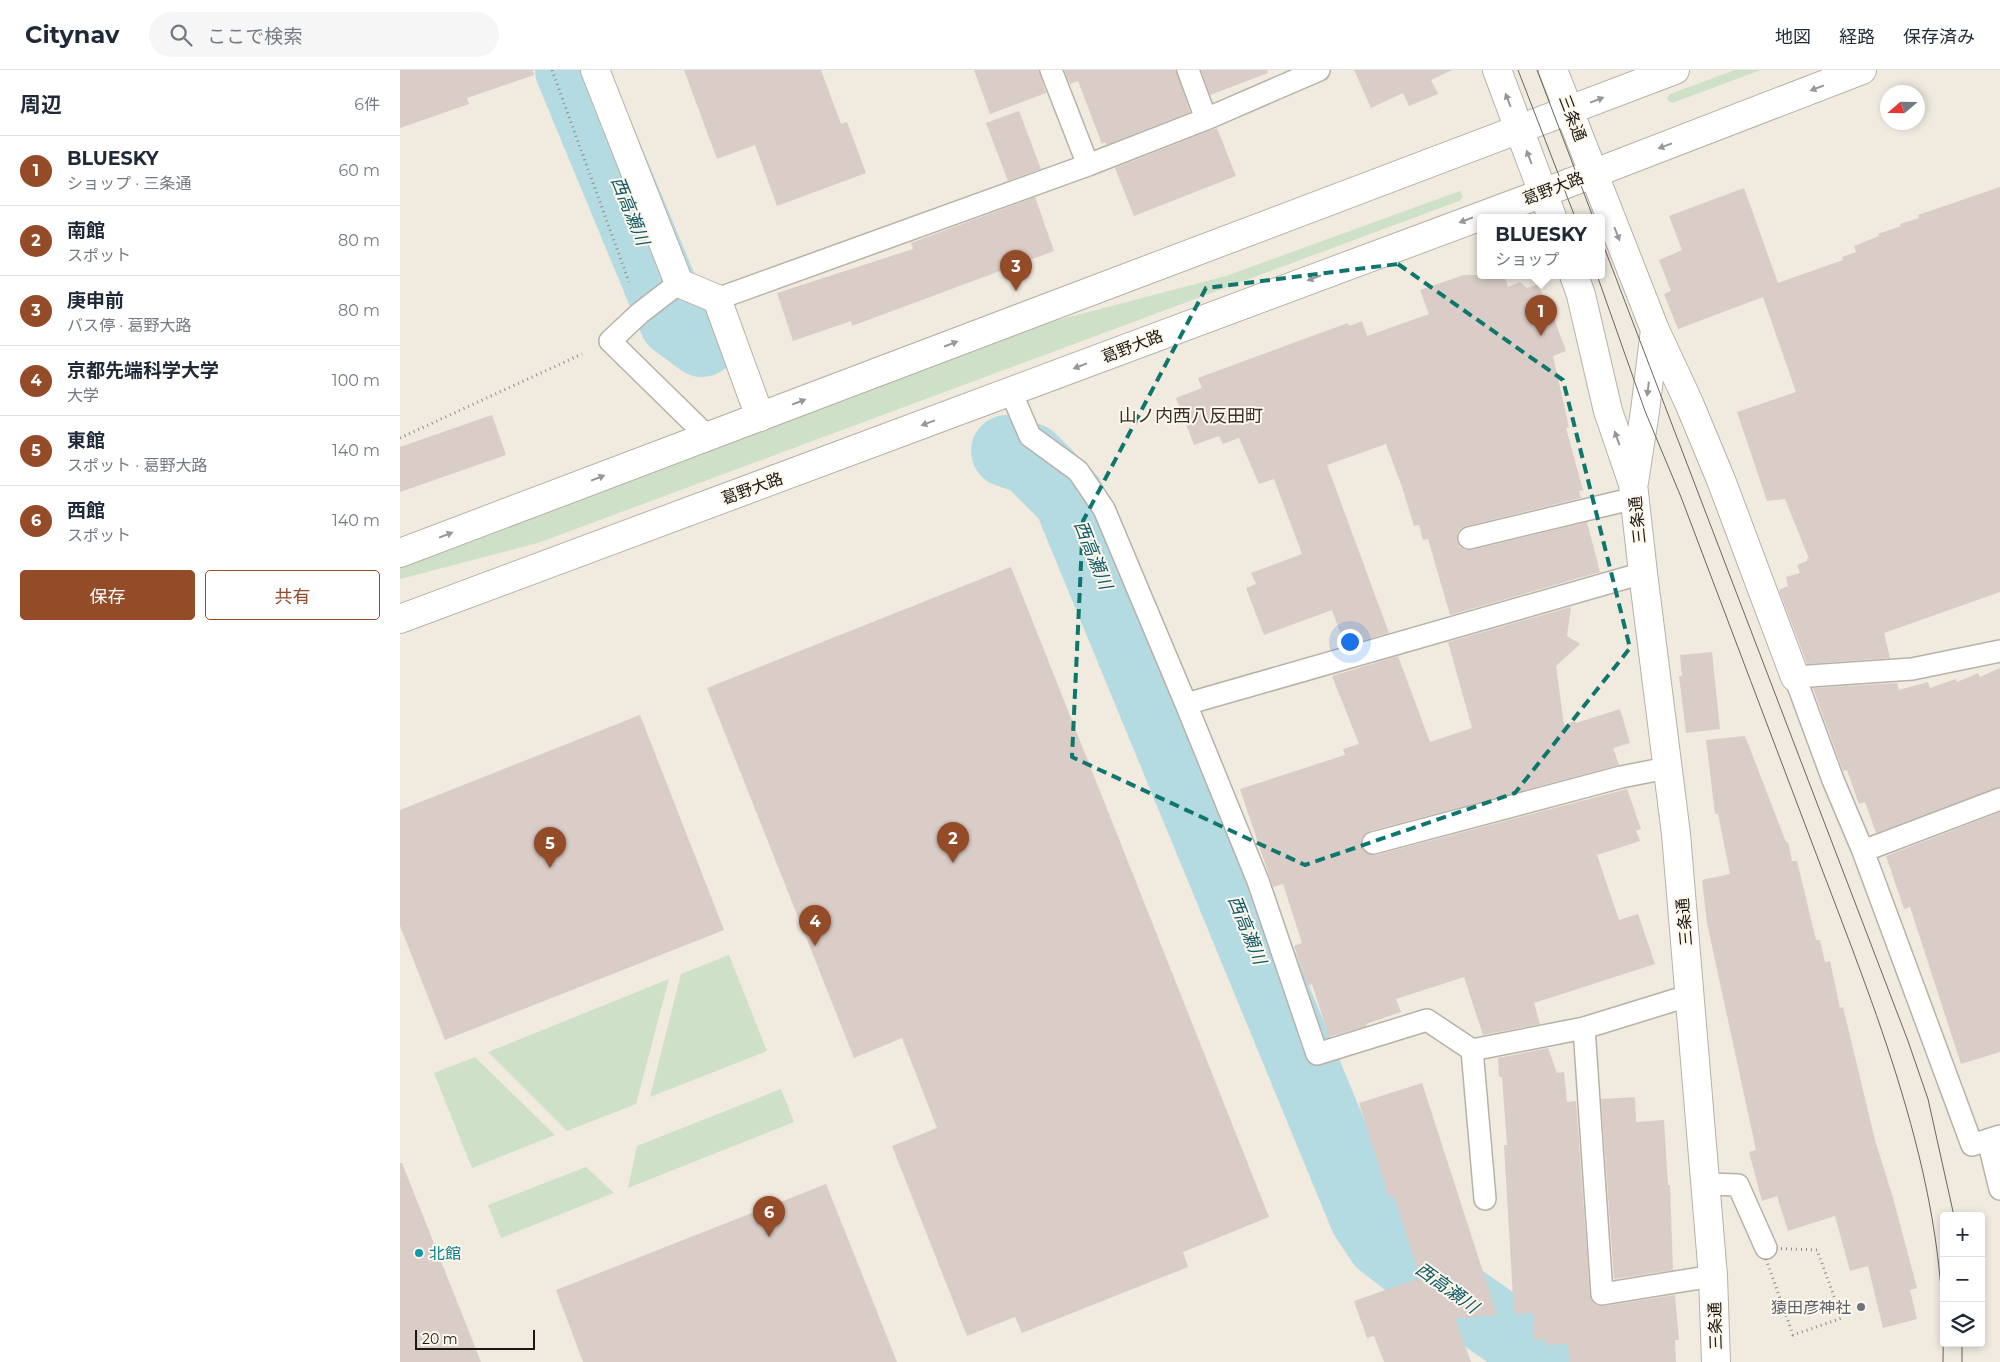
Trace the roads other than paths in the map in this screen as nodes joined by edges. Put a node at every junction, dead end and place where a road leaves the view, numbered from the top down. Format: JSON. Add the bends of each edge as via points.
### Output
{"nodes":[{"id":1,"x":595,"y":70,"type":"edge"},
{"id":2,"x":1051,"y":70,"type":"edge"},
{"id":3,"x":1188,"y":70,"type":"edge"},
{"id":4,"x":1319,"y":70,"type":"edge"},
{"id":5,"x":1497,"y":70,"type":"edge"},
{"id":6,"x":1553,"y":70,"type":"edge"},
{"id":7,"x":1675,"y":70,"type":"edge"},
{"id":8,"x":1862,"y":70,"type":"edge"},
{"id":9,"x":1570,"y":110,"type":"junction"},
{"id":10,"x":1206,"y":119,"type":"junction"},
{"id":11,"x":1519,"y":129,"type":"junction"},
{"id":12,"x":1088,"y":165,"type":"junction"},
{"id":13,"x":1594,"y":172,"type":"junction"},
{"id":14,"x":1548,"y":205,"type":"edge"},
{"id":15,"x":1522,"y":214,"type":"edge"},
{"id":16,"x":1477,"y":230,"type":"edge"},
{"id":17,"x":1576,"y":279,"type":"edge"},
{"id":18,"x":679,"y":284,"type":"junction"},
{"id":19,"x":717,"y":299,"type":"junction"},
{"id":20,"x":1655,"y":330,"type":"junction"},
{"id":21,"x":1011,"y":392,"type":"junction"},
{"id":22,"x":760,"y":416,"type":"junction"},
{"id":23,"x":707,"y":436,"type":"junction"},
{"id":24,"x":1634,"y":491,"type":"junction"},
{"id":25,"x":1469,"y":538,"type":"dead end"},
{"id":26,"x":400,"y":553,"type":"edge"},
{"id":27,"x":1643,"y":574,"type":"junction"},
{"id":28,"x":400,"y":619,"type":"edge"},
{"id":29,"x":2000,"y":651,"type":"edge"},
{"id":30,"x":1795,"y":676,"type":"junction"},
{"id":31,"x":1186,"y":704,"type":"junction"},
{"id":32,"x":1668,"y":768,"type":"junction"},
{"id":33,"x":2000,"y":799,"type":"edge"},
{"id":34,"x":1373,"y":843,"type":"dead end"},
{"id":35,"x":1863,"y":851,"type":"junction"},
{"id":36,"x":1691,"y":995,"type":"junction"},
{"id":37,"x":1584,"y":1028,"type":"junction"},
{"id":38,"x":1472,"y":1050,"type":"junction"},
{"id":39,"x":1994,"y":1138,"type":"edge"},
{"id":40,"x":1706,"y":1184,"type":"junction"},
{"id":41,"x":2000,"y":1189,"type":"edge"},
{"id":42,"x":1485,"y":1199,"type":"dead end"},
{"id":43,"x":1766,"y":1248,"type":"road end"},
{"id":44,"x":1714,"y":1276,"type":"junction"},
{"id":45,"x":1716,"y":1362,"type":"edge"}],
"edges":[{"from":1,"to":18,"type":"street"},
{"from":2,"to":12,"type":"lane"},
{"from":3,"to":10,"type":"lane"},
{"from":4,"to":10,"type":"lane"},
{"from":11,"to":5,"type":"street","one_way":true},
{"from":6,"to":9,"type":"street","name":"三条通"},
{"from":9,"to":7,"type":"street","one_way":true},
{"from":8,"to":13,"type":"street","name":"葛野大路","one_way":true},
{"from":9,"to":11,"type":"street"},
{"from":9,"to":13,"type":"street","name":"三条通"},
{"from":10,"to":12,"type":"lane"},
{"from":14,"to":11,"type":"street","one_way":true},
{"from":22,"to":11,"type":"street","one_way":true},
{"from":12,"to":19,"type":"lane"},
{"from":13,"to":14,"type":"street","name":"葛野大路"},
{"from":13,"to":20,"type":"street","name":"三条通","one_way":true},
{"from":14,"to":15,"type":"street","name":"葛野大路","one_way":true},
{"from":16,"to":21,"type":"street","name":"葛野大路","one_way":true},
{"from":24,"to":17,"type":"street","name":"三条通","one_way":true,"via":[[1608,412]]},
{"from":18,"to":19,"type":"street"},
{"from":18,"to":23,"type":"lane","via":[[610,341]]},
{"from":19,"to":22,"type":"street"},
{"from":20,"to":24,"type":"street","name":"三条通","one_way":true},
{"from":20,"to":30,"type":"street","via":[[1721,480]]},
{"from":21,"to":28,"type":"street","name":"葛野大路","one_way":true},
{"from":21,"to":31,"type":"lane","via":[[1030,436],[1078,471],[1104,509]]},
{"from":22,"to":23,"type":"street"},
{"from":26,"to":23,"type":"street","one_way":true},
{"from":24,"to":25,"type":"lane"},
{"from":24,"to":27,"type":"street","name":"三条通"},
{"from":27,"to":31,"type":"lane"},
{"from":27,"to":32,"type":"street","name":"三条通"},
{"from":29,"to":30,"type":"lane","via":[[1912,669]]},
{"from":30,"to":35,"type":"lane"},
{"from":31,"to":38,"type":"lane","via":[[1258,881],[1318,1054],[1427,1020]]},
{"from":32,"to":34,"type":"lane","via":[[1621,776]]},
{"from":32,"to":36,"type":"street","name":"三条通"},
{"from":33,"to":35,"type":"lane"},
{"from":35,"to":39,"type":"lane","via":[[1972,1145]]},
{"from":36,"to":37,"type":"lane"},
{"from":36,"to":40,"type":"street","name":"三条通"},
{"from":37,"to":38,"type":"lane"},
{"from":37,"to":44,"type":"lane","via":[[1602,1294]]},
{"from":38,"to":42,"type":"lane"},
{"from":39,"to":41,"type":"lane"},
{"from":40,"to":43,"type":"lane","via":[[1738,1185]]},
{"from":40,"to":44,"type":"street","name":"三条通"},
{"from":44,"to":45,"type":"street","name":"三条通"}]}
